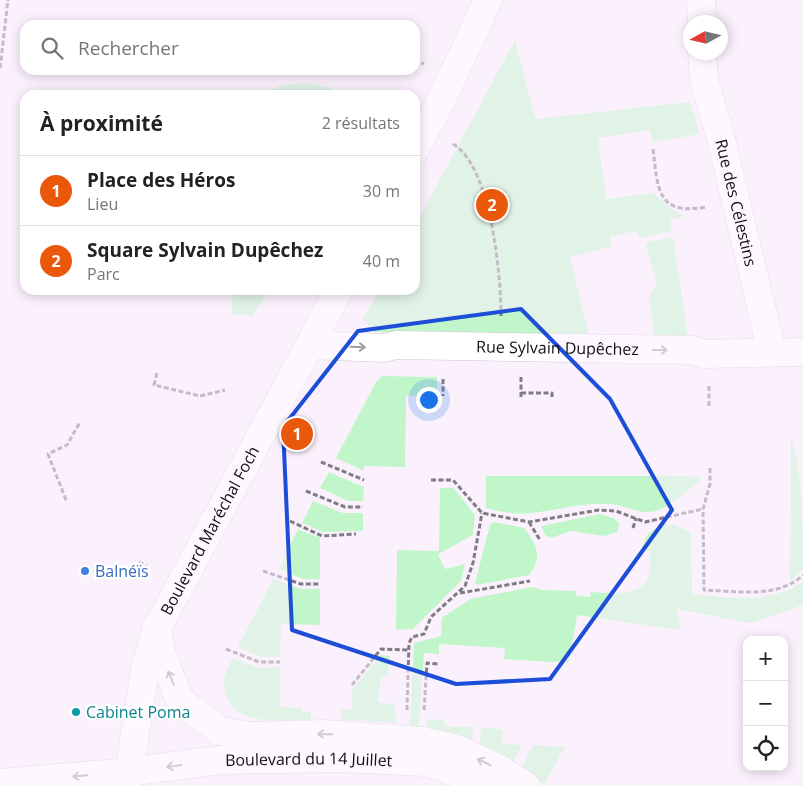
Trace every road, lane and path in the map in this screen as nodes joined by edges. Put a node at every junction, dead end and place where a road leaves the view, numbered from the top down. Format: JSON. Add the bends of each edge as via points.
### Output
{"nodes":[{"id":1,"x":8,"y":0,"type":"edge"},
{"id":2,"x":488,"y":0,"type":"edge"},
{"id":3,"x":701,"y":0,"type":"edge"},
{"id":4,"x":702,"y":15,"type":"edge"},
{"id":5,"x":2,"y":35,"type":"edge"},
{"id":6,"x":703,"y":60,"type":"edge"},
{"id":7,"x":420,"y":62,"type":"edge"},
{"id":8,"x":425,"y":64,"type":"dead end"},
{"id":9,"x":0,"y":68,"type":"edge"},
{"id":10,"x":420,"y":140,"type":"edge"},
{"id":11,"x":449,"y":142,"type":"dead end"},
{"id":12,"x":653,"y":149,"type":"dead end"},
{"id":13,"x":736,"y":201,"type":"junction"},
{"id":14,"x":336,"y":295,"type":"edge"},
{"id":15,"x":310,"y":345,"type":"junction"},
{"id":16,"x":501,"y":347,"type":"junction"},
{"id":17,"x":772,"y":352,"type":"junction"},
{"id":18,"x":803,"y":352,"type":"edge"},
{"id":19,"x":521,"y":372,"type":"dead end"},
{"id":20,"x":157,"y":373,"type":"dead end"},
{"id":21,"x":443,"y":379,"type":"dead end"},
{"id":22,"x":709,"y":383,"type":"dead end"},
{"id":23,"x":225,"y":390,"type":"dead end"},
{"id":24,"x":443,"y":396,"type":"dead end"},
{"id":25,"x":552,"y":397,"type":"dead end"},
{"id":26,"x":709,"y":408,"type":"dead end"},
{"id":27,"x":80,"y":422,"type":"dead end"},
{"id":28,"x":321,"y":462,"type":"dead end"},
{"id":29,"x":710,"y":468,"type":"dead end"},
{"id":30,"x":364,"y":480,"type":"dead end"},
{"id":31,"x":432,"y":480,"type":"dead end"},
{"id":32,"x":306,"y":491,"type":"dead end"},
{"id":33,"x":66,"y":500,"type":"dead end"},
{"id":34,"x":363,"y":507,"type":"dead end"},
{"id":35,"x":703,"y":509,"type":"junction"},
{"id":36,"x":482,"y":513,"type":"junction"},
{"id":37,"x":636,"y":518,"type":"junction"},
{"id":38,"x":290,"y":521,"type":"dead end"},
{"id":39,"x":529,"y":522,"type":"junction"},
{"id":40,"x":633,"y":528,"type":"dead end"},
{"id":41,"x":356,"y":534,"type":"dead end"},
{"id":42,"x":540,"y":540,"type":"dead end"},
{"id":43,"x":139,"y":562,"type":"dead end"},
{"id":44,"x":147,"y":566,"type":"dead end"},
{"id":45,"x":263,"y":571,"type":"dead end"},
{"id":46,"x":803,"y":575,"type":"edge"},
{"id":47,"x":530,"y":581,"type":"dead end"},
{"id":48,"x":319,"y":584,"type":"dead end"},
{"id":49,"x":460,"y":593,"type":"junction"},
{"id":50,"x":156,"y":630,"type":"junction"},
{"id":51,"x":226,"y":649,"type":"dead end"},
{"id":52,"x":408,"y":650,"type":"junction"},
{"id":53,"x":280,"y":662,"type":"dead end"},
{"id":54,"x":438,"y":664,"type":"dead end"},
{"id":55,"x":352,"y":685,"type":"dead end"},
{"id":56,"x":425,"y":699,"type":"dead end"},
{"id":57,"x":406,"y":739,"type":"junction"},
{"id":58,"x":128,"y":779,"type":"edge"},
{"id":59,"x":0,"y":783,"type":"edge"},
{"id":60,"x":486,"y":786,"type":"edge"},
{"id":61,"x":526,"y":786,"type":"edge"}],
"edges":[{"from":1,"to":5,"type":"path"},
{"from":2,"to":10,"type":"main road"},
{"from":3,"to":4,"type":"main road"},
{"from":5,"to":9,"type":"path"},
{"from":6,"to":13,"type":"main road","name":"Rue des Célestins","via":[[704,80]]},
{"from":7,"to":8,"type":"path"},
{"from":11,"to":16,"type":"path","via":[[459,147],[476,170],[492,225],[501,299]]},
{"from":12,"to":13,"type":"path","via":[[659,191],[672,204],[690,210]]},
{"from":13,"to":17,"type":"main road","name":"Rue des Célestins"},
{"from":14,"to":15,"type":"main road","name":"Boulevard Maréchal Foch"},
{"from":15,"to":16,"type":"main road","name":"Rue Sylvain Dupêchez","one_way":true},
{"from":15,"to":50,"type":"main road","name":"Boulevard Maréchal Foch"},
{"from":16,"to":17,"type":"main road","name":"Rue Sylvain Dupêchez","one_way":true,"via":[[692,350],[704,354]]},
{"from":17,"to":18,"type":"main road","name":"Rue Sylvain Dupêchez"},
{"from":19,"to":25,"type":"path","via":[[521,395],[552,393]]},
{"from":20,"to":23,"type":"path","via":[[154,385],[200,396]]},
{"from":21,"to":24,"type":"path"},
{"from":22,"to":26,"type":"path"},
{"from":27,"to":33,"type":"path","via":[[67,445],[48,454]]},
{"from":28,"to":30,"type":"path"},
{"from":29,"to":35,"type":"path","via":[[710,484]]},
{"from":31,"to":36,"type":"path","via":[[453,480]]},
{"from":32,"to":34,"type":"path","via":[[345,507]]},
{"from":35,"to":37,"type":"path","via":[[645,522]]},
{"from":35,"to":46,"type":"path","via":[[704,590],[775,589],[793,584]]},
{"from":36,"to":39,"type":"path"},
{"from":36,"to":49,"type":"path","via":[[473,563]]},
{"from":37,"to":39,"type":"path","via":[[599,510]]},
{"from":37,"to":40,"type":"path"},
{"from":38,"to":41,"type":"path","via":[[322,536]]},
{"from":39,"to":42,"type":"path"},
{"from":43,"to":44,"type":"path"},
{"from":45,"to":48,"type":"path","via":[[302,584]]},
{"from":47,"to":49,"type":"path"},
{"from":49,"to":52,"type":"path","via":[[431,618],[424,634],[412,637]]},
{"from":57,"to":50,"type":"main road","one_way":true,"via":[[325,734],[249,736],[220,731],[178,696]]},
{"from":50,"to":58,"type":"main road","name":"Boulevard Maréchal Foch","via":[[145,670]]},
{"from":51,"to":53,"type":"path","via":[[259,662]]},
{"from":52,"to":55,"type":"path","via":[[381,649]]},
{"from":52,"to":57,"type":"path"},
{"from":54,"to":56,"type":"path","via":[[427,663]]},
{"from":61,"to":57,"type":"main road","one_way":true,"via":[[456,749]]},
{"from":58,"to":59,"type":"main road","name":"Boulevard du 14 Juillet","one_way":true},
{"from":60,"to":58,"type":"main road","name":"Boulevard du 14 Juillet","one_way":true,"via":[[426,762],[340,758],[220,760]]}]}
